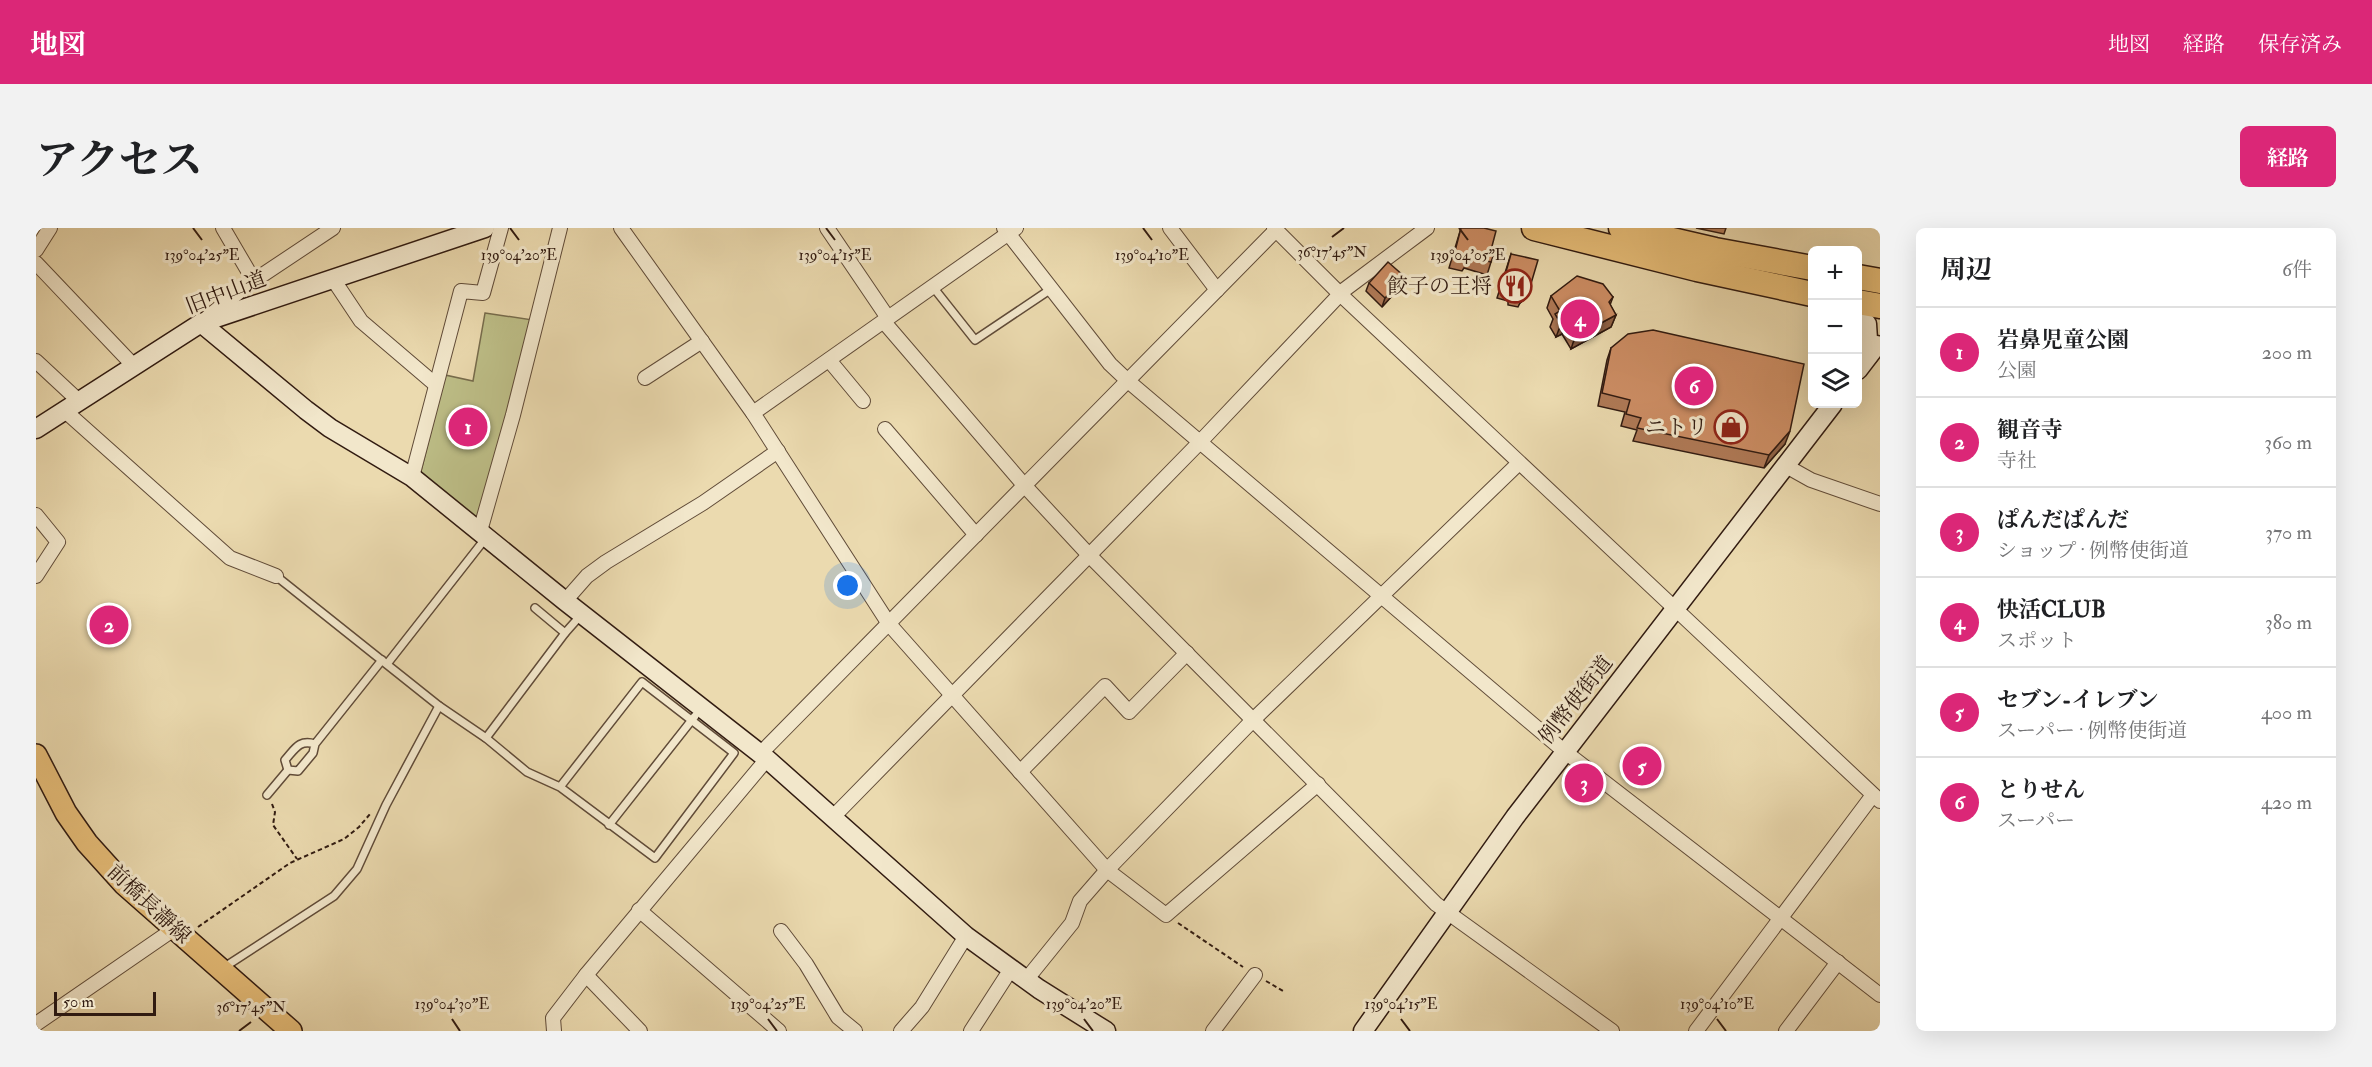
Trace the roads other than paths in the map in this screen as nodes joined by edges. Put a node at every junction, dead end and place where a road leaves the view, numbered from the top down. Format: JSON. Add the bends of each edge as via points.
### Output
{"nodes":[{"id":1,"x":50,"y":228,"type":"edge"},
{"id":2,"x":223,"y":228,"type":"edge"},
{"id":3,"x":333,"y":228,"type":"edge"},
{"id":4,"x":485,"y":228,"type":"edge"},
{"id":5,"x":501,"y":228,"type":"edge"},
{"id":6,"x":560,"y":228,"type":"edge"},
{"id":7,"x":621,"y":228,"type":"edge"},
{"id":8,"x":827,"y":228,"type":"edge"},
{"id":9,"x":1170,"y":228,"type":"edge"},
{"id":10,"x":1427,"y":228,"type":"edge"},
{"id":11,"x":1534,"y":228,"type":"edge"},
{"id":12,"x":1621,"y":228,"type":"edge"},
{"id":13,"x":1275,"y":229,"type":"edge"},
{"id":14,"x":1010,"y":230,"type":"edge"},
{"id":15,"x":36,"y":250,"type":"edge"},
{"id":16,"x":36,"y":263,"type":"edge"},
{"id":17,"x":1808,"y":267,"type":"edge"},
{"id":18,"x":1862,"y":278,"type":"edge"},
{"id":19,"x":333,"y":279,"type":"junction"},
{"id":20,"x":254,"y":281,"type":"junction"},
{"id":21,"x":1880,"y":281,"type":"edge"},
{"id":22,"x":933,"y":287,"type":"junction"},
{"id":23,"x":1051,"y":288,"type":"junction"},
{"id":24,"x":1217,"y":290,"type":"junction"},
{"id":25,"x":1808,"y":293,"type":"edge"},
{"id":26,"x":1341,"y":295,"type":"junction"},
{"id":27,"x":1862,"y":303,"type":"edge"},
{"id":28,"x":1880,"y":306,"type":"edge"},
{"id":29,"x":1862,"y":318,"type":"edge"},
{"id":30,"x":886,"y":320,"type":"junction"},
{"id":31,"x":201,"y":323,"type":"junction"},
{"id":32,"x":702,"y":341,"type":"junction"},
{"id":33,"x":1874,"y":348,"type":"edge"},
{"id":34,"x":829,"y":360,"type":"junction"},
{"id":35,"x":36,"y":361,"type":"edge"},
{"id":36,"x":1862,"y":364,"type":"edge"},
{"id":37,"x":133,"y":365,"type":"junction"},
{"id":38,"x":645,"y":378,"type":"dead end"},
{"id":39,"x":1128,"y":381,"type":"junction"},
{"id":40,"x":436,"y":385,"type":"junction"},
{"id":41,"x":863,"y":401,"type":"dead end"},
{"id":42,"x":72,"y":406,"type":"junction"},
{"id":43,"x":1830,"y":408,"type":"edge"},
{"id":44,"x":753,"y":413,"type":"junction"},
{"id":45,"x":36,"y":429,"type":"edge"},
{"id":46,"x":885,"y":429,"type":"dead end"},
{"id":47,"x":1200,"y":442,"type":"junction"},
{"id":48,"x":778,"y":451,"type":"junction"},
{"id":49,"x":1519,"y":463,"type":"junction"},
{"id":50,"x":1786,"y":466,"type":"junction"},
{"id":51,"x":412,"y":477,"type":"junction"},
{"id":52,"x":1024,"y":485,"type":"junction"},
{"id":53,"x":1880,"y":504,"type":"edge"},
{"id":54,"x":36,"y":515,"type":"edge"},
{"id":55,"x":483,"y":534,"type":"junction"},
{"id":56,"x":976,"y":535,"type":"junction"},
{"id":57,"x":1088,"y":554,"type":"junction"},
{"id":58,"x":36,"y":576,"type":"edge"},
{"id":59,"x":276,"y":576,"type":"joint"},
{"id":60,"x":1383,"y":597,"type":"junction"},
{"id":61,"x":565,"y":601,"type":"junction"},
{"id":62,"x":1676,"y":607,"type":"junction"},
{"id":63,"x":535,"y":608,"type":"dead end"},
{"id":64,"x":581,"y":614,"type":"junction"},
{"id":65,"x":889,"y":624,"type":"junction"},
{"id":66,"x":565,"y":633,"type":"junction"},
{"id":67,"x":1187,"y":652,"type":"junction"},
{"id":68,"x":385,"y":662,"type":"junction"},
{"id":69,"x":951,"y":694,"type":"junction"},
{"id":70,"x":439,"y":705,"type":"junction"},
{"id":71,"x":696,"y":714,"type":"junction"},
{"id":72,"x":1254,"y":719,"type":"junction"},
{"id":73,"x":486,"y":738,"type":"junction"},
{"id":74,"x":315,"y":744,"type":"junction"},
{"id":75,"x":1564,"y":751,"type":"junction"},
{"id":76,"x":36,"y":755,"type":"edge"},
{"id":77,"x":763,"y":756,"type":"junction"},
{"id":78,"x":288,"y":770,"type":"junction"},
{"id":79,"x":1020,"y":772,"type":"junction"},
{"id":80,"x":1318,"y":784,"type":"junction"},
{"id":81,"x":560,"y":787,"type":"junction"},
{"id":82,"x":267,"y":795,"type":"road end"},
{"id":83,"x":1876,"y":798,"type":"edge"},
{"id":84,"x":833,"y":817,"type":"junction"},
{"id":85,"x":609,"y":825,"type":"junction"},
{"id":86,"x":1107,"y":870,"type":"junction"},
{"id":87,"x":639,"y":910,"type":"junction"},
{"id":88,"x":1447,"y":912,"type":"junction"},
{"id":89,"x":1781,"y":918,"type":"junction"},
{"id":90,"x":781,"y":931,"type":"dead end"},
{"id":91,"x":179,"y":933,"type":"junction"},
{"id":92,"x":966,"y":936,"type":"junction"},
{"id":93,"x":1838,"y":962,"type":"junction"},
{"id":94,"x":222,"y":969,"type":"junction"},
{"id":95,"x":1011,"y":969,"type":"junction"},
{"id":96,"x":586,"y":975,"type":"junction"},
{"id":97,"x":1255,"y":975,"type":"road end"},
{"id":98,"x":1026,"y":980,"type":"junction"},
{"id":99,"x":1880,"y":995,"type":"edge"},
{"id":100,"x":36,"y":1024,"type":"edge"},
{"id":101,"x":291,"y":1031,"type":"edge"},
{"id":102,"x":554,"y":1031,"type":"edge"},
{"id":103,"x":640,"y":1031,"type":"edge"},
{"id":104,"x":779,"y":1031,"type":"edge"},
{"id":105,"x":855,"y":1031,"type":"edge"},
{"id":106,"x":901,"y":1031,"type":"edge"},
{"id":107,"x":971,"y":1031,"type":"edge"},
{"id":108,"x":1106,"y":1031,"type":"edge"},
{"id":109,"x":1213,"y":1031,"type":"edge"},
{"id":110,"x":1364,"y":1031,"type":"edge"},
{"id":111,"x":1612,"y":1031,"type":"edge"},
{"id":112,"x":1696,"y":1031,"type":"edge"},
{"id":113,"x":1786,"y":1031,"type":"edge"}],
"edges":[{"from":1,"to":15,"type":"street"},
{"from":2,"to":20,"type":"street"},
{"from":3,"to":20,"type":"street"},
{"from":4,"to":19,"type":"street","name":"旧中山道"},
{"from":5,"to":40,"type":"street","via":[[483,293],[460,291]]},
{"from":6,"to":55,"type":"street"},
{"from":7,"to":32,"type":"street"},
{"from":8,"to":30,"type":"street"},
{"from":9,"to":24,"type":"street"},
{"from":10,"to":26,"type":"street"},
{"from":11,"to":25,"type":"highway"},
{"from":12,"to":17,"type":"highway"},
{"from":13,"to":24,"type":"street"},
{"from":13,"to":26,"type":"street"},
{"from":14,"to":22,"type":"street"},
{"from":14,"to":23,"type":"street"},
{"from":16,"to":37,"type":"street"},
{"from":18,"to":21,"type":"highway"},
{"from":19,"to":31,"type":"street","name":"旧中山道"},
{"from":19,"to":40,"type":"street","via":[[361,321]]},
{"from":20,"to":31,"type":"street"},
{"from":22,"to":23,"type":"lane","via":[[975,340]]},
{"from":22,"to":30,"type":"street"},
{"from":23,"to":39,"type":"street","via":[[1110,364]]},
{"from":24,"to":39,"type":"street"},
{"from":26,"to":47,"type":"street"},
{"from":26,"to":49,"type":"street"},
{"from":27,"to":28,"type":"highway"},
{"from":29,"to":33,"type":"street"},
{"from":30,"to":34,"type":"street"},
{"from":30,"to":52,"type":"street"},
{"from":31,"to":37,"type":"street","name":"旧中山道"},
{"from":31,"to":51,"type":"street","via":[[330,428]]},
{"from":32,"to":38,"type":"street"},
{"from":32,"to":44,"type":"street"},
{"from":33,"to":36,"type":"street"},
{"from":34,"to":41,"type":"street"},
{"from":34,"to":44,"type":"street"},
{"from":35,"to":42,"type":"street"},
{"from":37,"to":42,"type":"street","name":"旧中山道"},
{"from":39,"to":47,"type":"street"},
{"from":39,"to":52,"type":"street"},
{"from":40,"to":51,"type":"street"},
{"from":42,"to":45,"type":"street","name":"旧中山道"},
{"from":42,"to":59,"type":"street","via":[[230,558]]},
{"from":43,"to":50,"type":"street","name":"例幣使街道"},
{"from":44,"to":48,"type":"street"},
{"from":46,"to":56,"type":"street"},
{"from":47,"to":57,"type":"street"},
{"from":47,"to":60,"type":"street"},
{"from":48,"to":61,"type":"street","via":[[586,576]]},
{"from":48,"to":65,"type":"street"},
{"from":49,"to":60,"type":"street"},
{"from":49,"to":62,"type":"street"},
{"from":50,"to":53,"type":"street","via":[[1811,480]]},
{"from":50,"to":62,"type":"street","name":"例幣使街道"},
{"from":51,"to":55,"type":"street"},
{"from":52,"to":56,"type":"street"},
{"from":52,"to":57,"type":"street"},
{"from":54,"to":58,"type":"street","via":[[58,542]]},
{"from":55,"to":61,"type":"street"},
{"from":55,"to":68,"type":"lane"},
{"from":56,"to":65,"type":"street"},
{"from":57,"to":67,"type":"street"},
{"from":57,"to":69,"type":"street"},
{"from":59,"to":68,"type":"lane"},
{"from":60,"to":72,"type":"street"},
{"from":60,"to":75,"type":"street"},
{"from":61,"to":64,"type":"street"},
{"from":62,"to":75,"type":"street","name":"例幣使街道"},
{"from":62,"to":83,"type":"street"},
{"from":63,"to":66,"type":"lane"},
{"from":64,"to":66,"type":"lane"},
{"from":64,"to":71,"type":"street"},
{"from":65,"to":69,"type":"street"},
{"from":65,"to":77,"type":"street"},
{"from":66,"to":73,"type":"lane"},
{"from":67,"to":72,"type":"street"},
{"from":67,"to":79,"type":"street","via":[[1129,712],[1105,686]]},
{"from":68,"to":70,"type":"lane"},
{"from":68,"to":74,"type":"lane"},
{"from":69,"to":79,"type":"street"},
{"from":69,"to":84,"type":"street"},
{"from":70,"to":73,"type":"lane"},
{"from":70,"to":94,"type":"lane","via":[[357,869],[334,896]]},
{"from":71,"to":77,"type":"street"},
{"from":71,"to":81,"type":"lane","via":[[642,682]]},
{"from":71,"to":85,"type":"lane"},
{"from":71,"to":85,"type":"lane","via":[[734,753],[654,858]]},
{"from":72,"to":80,"type":"street"},
{"from":72,"to":86,"type":"street"},
{"from":73,"to":81,"type":"lane","via":[[527,772]]},
{"from":74,"to":78,"type":"lane","via":[[313,753],[298,771]]},
{"from":74,"to":78,"type":"lane","via":[[300,743],[285,760]]},
{"from":75,"to":88,"type":"street","name":"例幣使街道"},
{"from":75,"to":89,"type":"street"},
{"from":76,"to":91,"type":"main road","name":"前橋長瀞線","via":[[66,813],[87,843],[124,884]]},
{"from":77,"to":84,"type":"street"},
{"from":77,"to":87,"type":"street"},
{"from":78,"to":82,"type":"lane"},
{"from":79,"to":86,"type":"street"},
{"from":80,"to":86,"type":"street","via":[[1166,915]]},
{"from":80,"to":88,"type":"street"},
{"from":81,"to":85,"type":"lane"},
{"from":83,"to":89,"type":"street"},
{"from":84,"to":92,"type":"street"},
{"from":86,"to":98,"type":"street","via":[[1080,901],[1072,923]]},
{"from":87,"to":96,"type":"street"},
{"from":87,"to":104,"type":"street"},
{"from":88,"to":110,"type":"street","name":"例幣使街道"},
{"from":88,"to":111,"type":"street"},
{"from":89,"to":93,"type":"street"},
{"from":89,"to":112,"type":"street"},
{"from":90,"to":105,"type":"street","via":[[838,1017]]},
{"from":91,"to":94,"type":"main road","name":"前橋長瀞線"},
{"from":91,"to":100,"type":"street"},
{"from":92,"to":95,"type":"street"},
{"from":92,"to":106,"type":"street","via":[[922,1007]]},
{"from":93,"to":99,"type":"street"},
{"from":93,"to":113,"type":"street"},
{"from":94,"to":101,"type":"main road","name":"前橋長瀞線"},
{"from":95,"to":98,"type":"street"},
{"from":95,"to":107,"type":"street"},
{"from":96,"to":102,"type":"street","via":[[553,1018]]},
{"from":96,"to":103,"type":"street"},
{"from":97,"to":109,"type":"street"},
{"from":98,"to":108,"type":"street"}]}
